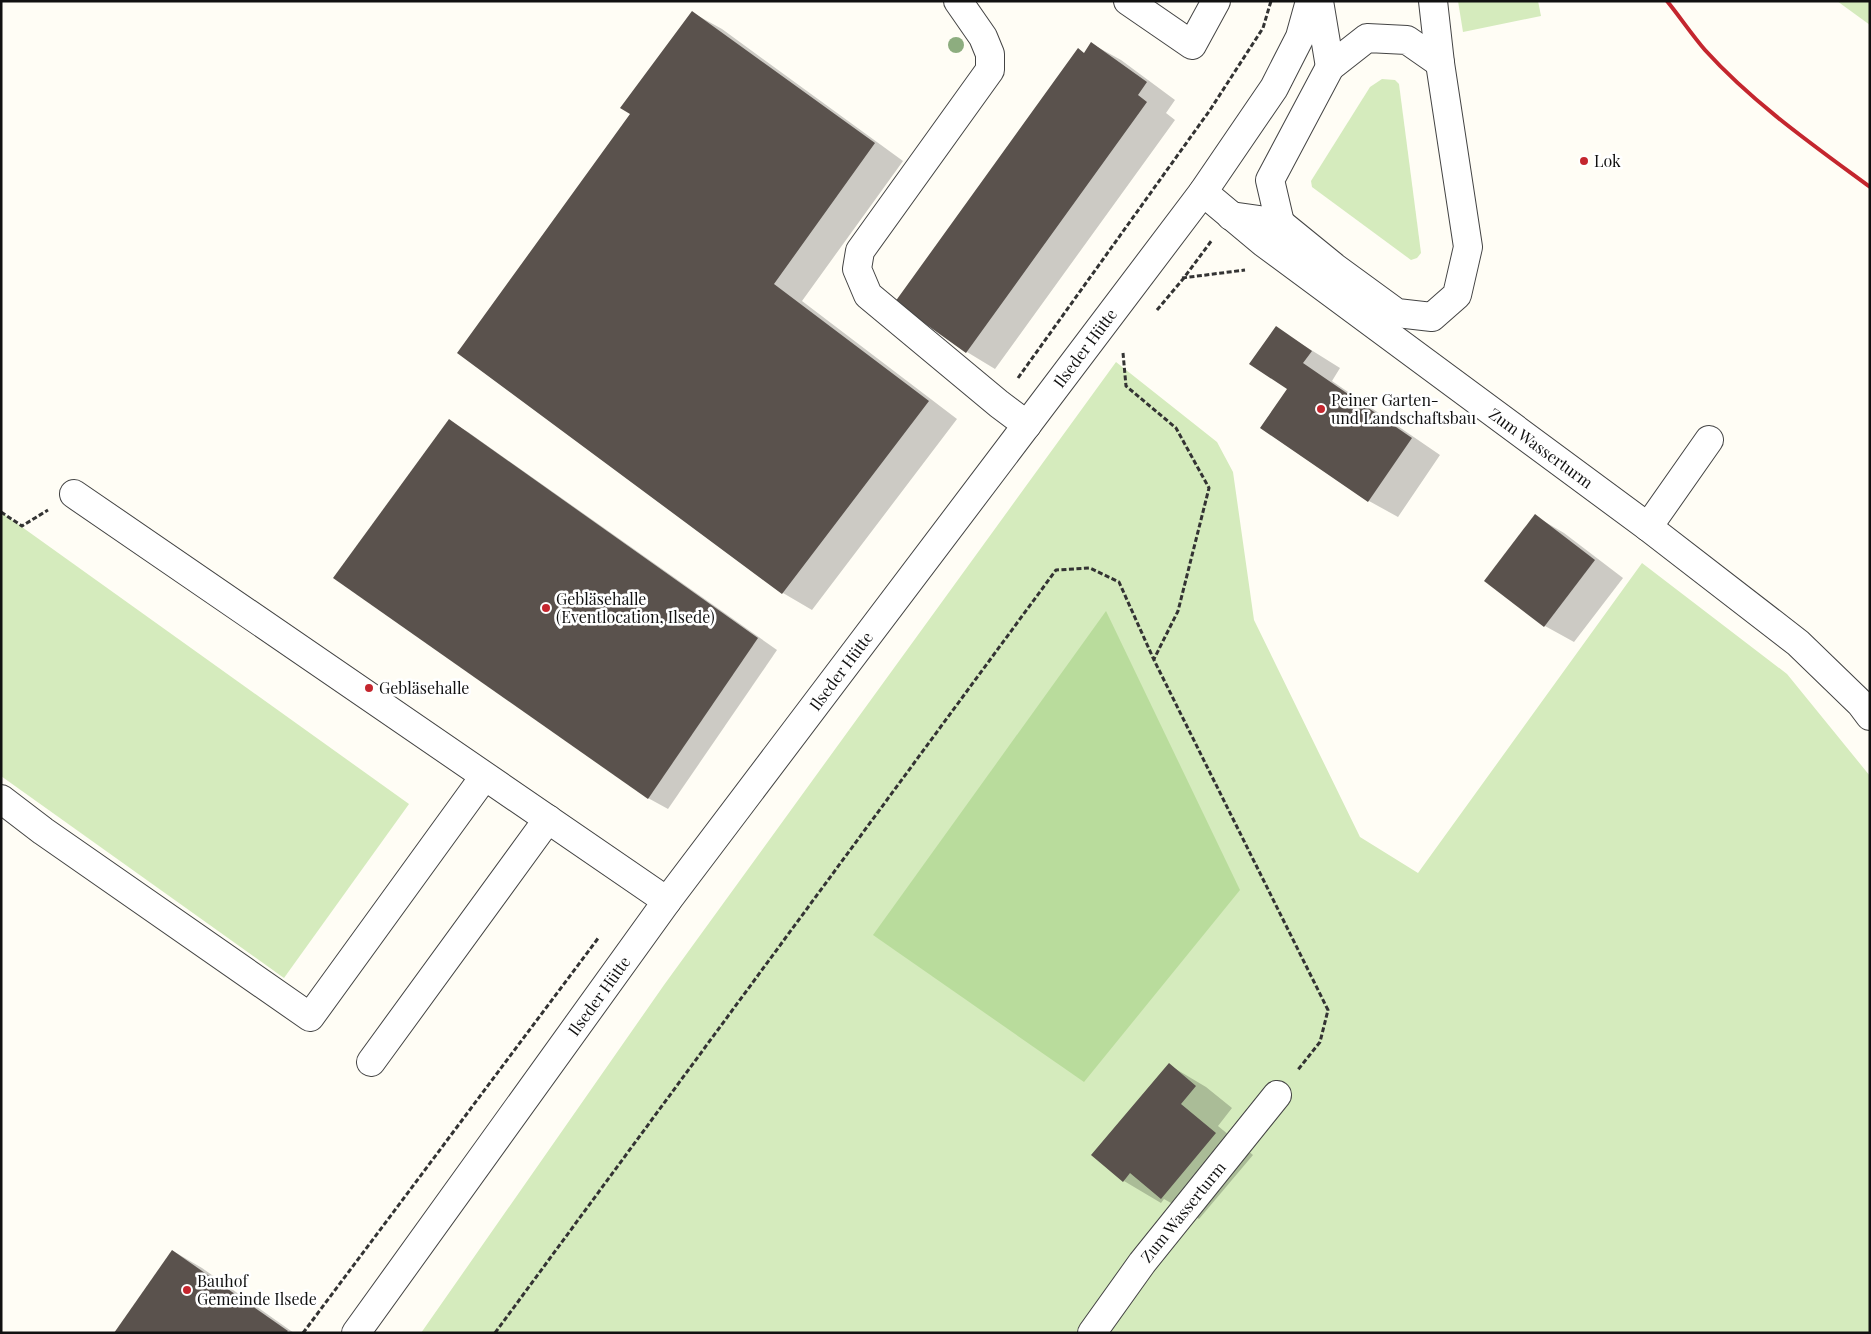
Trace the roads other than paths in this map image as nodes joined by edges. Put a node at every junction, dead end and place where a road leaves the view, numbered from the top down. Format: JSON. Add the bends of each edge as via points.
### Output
{"nodes":[{"id":1,"x":958,"y":1,"type":"edge"},
{"id":2,"x":1128,"y":1,"type":"edge"},
{"id":3,"x":1216,"y":1,"type":"edge"},
{"id":4,"x":1310,"y":1,"type":"edge"},
{"id":5,"x":1320,"y":1,"type":"edge"},
{"id":6,"x":1433,"y":1,"type":"edge"},
{"id":7,"x":1440,"y":63,"type":"junction"},
{"id":8,"x":1330,"y":67,"type":"junction"},
{"id":9,"x":1203,"y":192,"type":"junction"},
{"id":10,"x":1230,"y":216,"type":"junction"},
{"id":11,"x":1280,"y":223,"type":"junction"},
{"id":12,"x":1027,"y":425,"type":"junction"},
{"id":13,"x":1709,"y":440,"type":"dead end"},
{"id":14,"x":74,"y":494,"type":"road end"},
{"id":15,"x":1648,"y":527,"type":"junction"},
{"id":16,"x":1870,"y":716,"type":"edge"},
{"id":17,"x":484,"y":777,"type":"junction"},
{"id":18,"x":1,"y":799,"type":"edge"},
{"id":19,"x":548,"y":819,"type":"junction"},
{"id":20,"x":667,"y":901,"type":"junction"},
{"id":21,"x":371,"y":1062,"type":"dead end"},
{"id":22,"x":1277,"y":1095,"type":"road end"},
{"id":23,"x":356,"y":1333,"type":"edge"},
{"id":24,"x":1092,"y":1333,"type":"edge"}],
"edges":[{"from":1,"to":12,"type":"street","via":[[983,37],[990,54],[990,70],[860,251],[857,269],[868,295]]},
{"from":2,"to":3,"type":"street","via":[[1192,45]]},
{"from":4,"to":9,"type":"street","name":"Ilseder Hütte","via":[[1300,37],[1274,88]]},
{"from":5,"to":8,"type":"street"},
{"from":6,"to":7,"type":"street"},
{"from":7,"to":8,"type":"street","via":[[1407,40],[1367,38]]},
{"from":7,"to":11,"type":"street","via":[[1468,247],[1457,295],[1432,317],[1397,313]]},
{"from":8,"to":11,"type":"street","via":[[1270,180]]},
{"from":9,"to":10,"type":"street","name":"Zum Wasserturm"},
{"from":9,"to":12,"type":"street","name":"Ilseder Hütte"},
{"from":10,"to":11,"type":"street"},
{"from":10,"to":15,"type":"street","name":"Zum Wasserturm"},
{"from":12,"to":20,"type":"street","name":"Ilseder Hütte"},
{"from":13,"to":15,"type":"street"},
{"from":14,"to":17,"type":"street"},
{"from":15,"to":16,"type":"street","name":"Zum Wasserturm","via":[[1798,643]]},
{"from":17,"to":18,"type":"street","via":[[310,1017]]},
{"from":17,"to":19,"type":"street"},
{"from":19,"to":20,"type":"street"},
{"from":19,"to":21,"type":"street"},
{"from":20,"to":23,"type":"street","name":"Ilseder Hütte"},
{"from":22,"to":24,"type":"street","name":"Zum Wasserturm","via":[[1142,1263]]}]}
